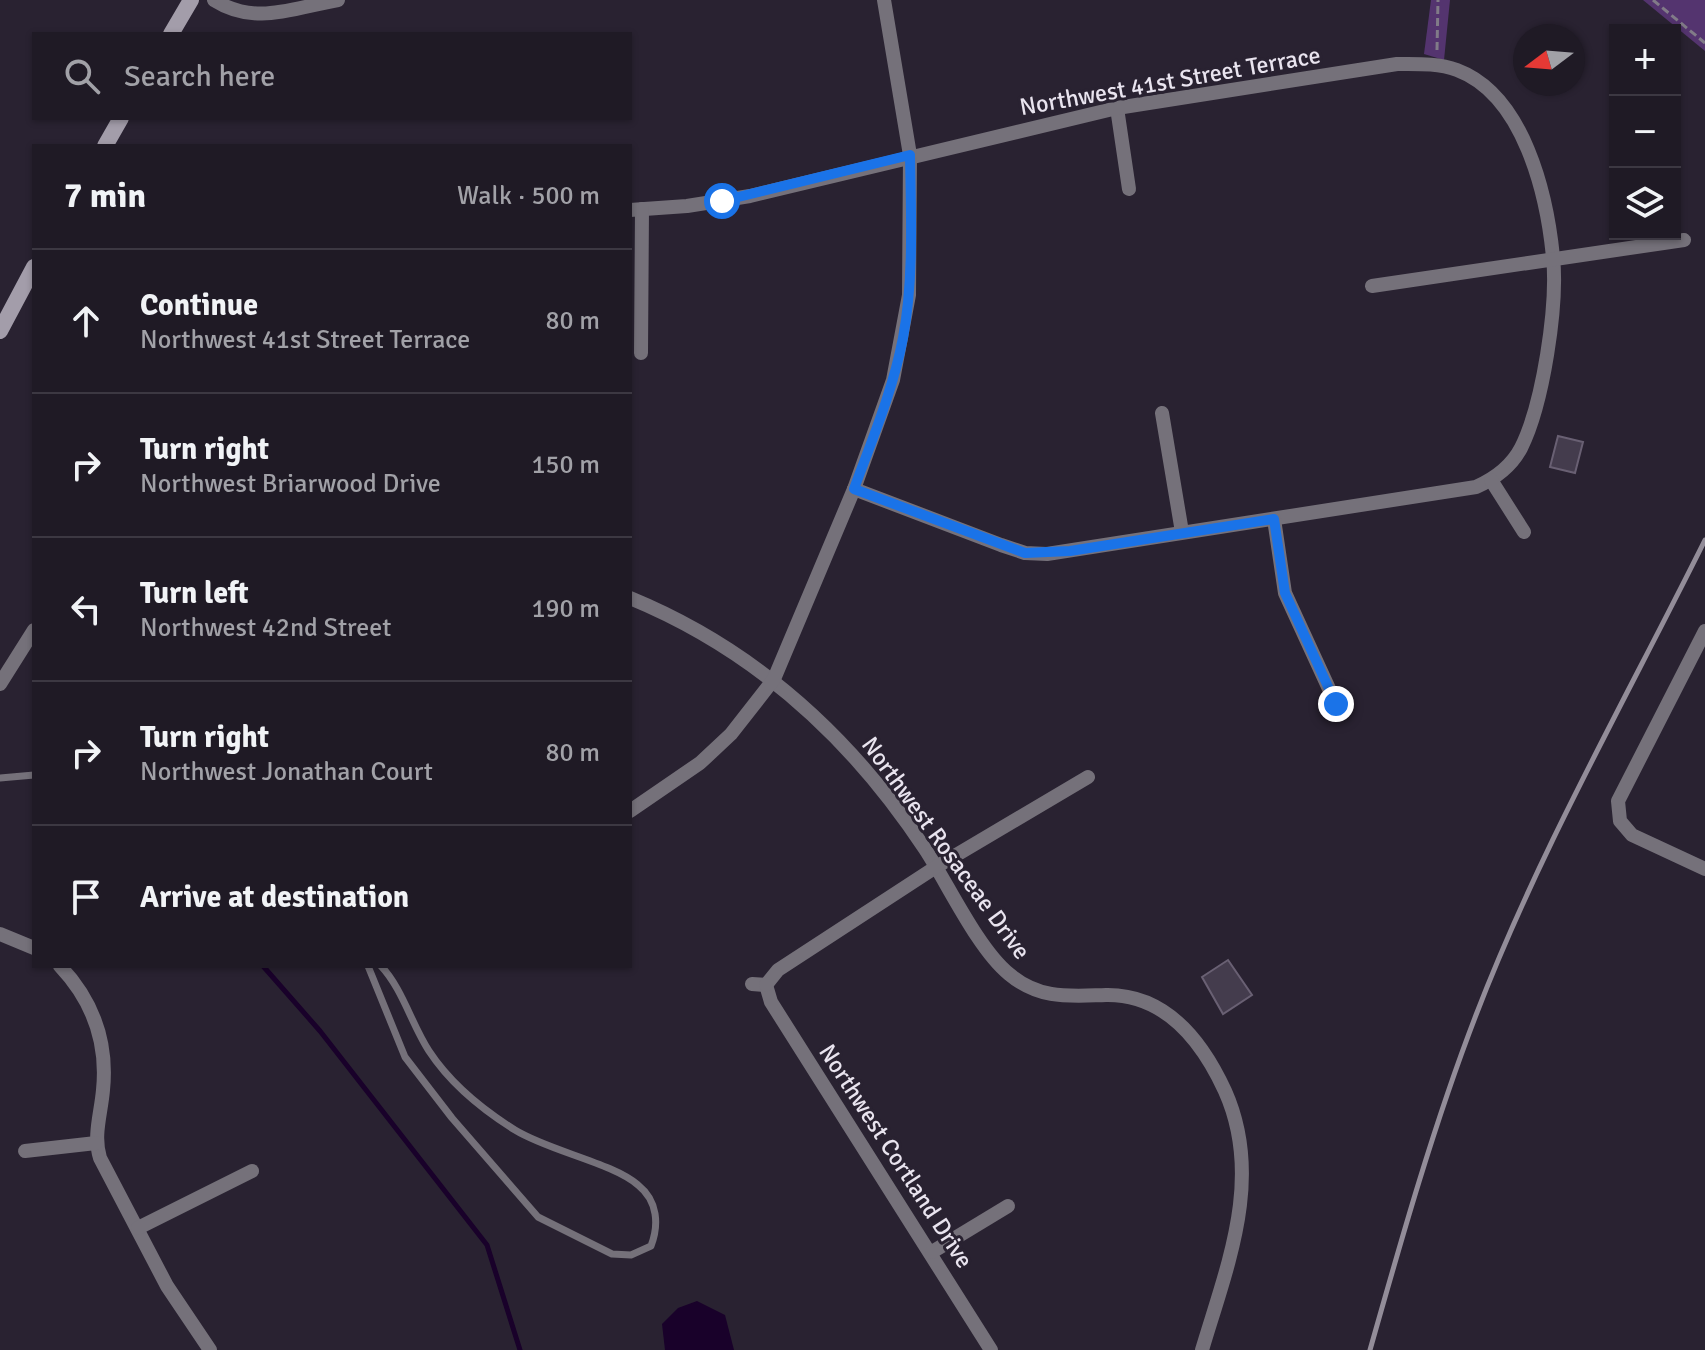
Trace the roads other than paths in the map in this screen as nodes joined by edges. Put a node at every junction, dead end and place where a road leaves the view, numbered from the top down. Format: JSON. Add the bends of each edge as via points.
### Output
{"nodes":[{"id":1,"x":191,"y":0,"type":"edge"},
{"id":2,"x":214,"y":0,"type":"edge"},
{"id":3,"x":338,"y":0,"type":"edge"},
{"id":4,"x":884,"y":0,"type":"edge"},
{"id":5,"x":172,"y":32,"type":"edge"},
{"id":6,"x":1117,"y":108,"type":"junction"},
{"id":7,"x":120,"y":120,"type":"edge"},
{"id":8,"x":106,"y":144,"type":"edge"},
{"id":9,"x":910,"y":155,"type":"junction"},
{"id":10,"x":1129,"y":189,"type":"dead end"},
{"id":11,"x":636,"y":209,"type":"edge"},
{"id":12,"x":1684,"y":240,"type":"dead end"},
{"id":13,"x":1553,"y":259,"type":"junction"},
{"id":14,"x":32,"y":271,"type":"edge"},
{"id":15,"x":1372,"y":286,"type":"dead end"},
{"id":16,"x":0,"y":331,"type":"edge"},
{"id":17,"x":641,"y":353,"type":"dead end"},
{"id":18,"x":1162,"y":413,"type":"dead end"},
{"id":19,"x":1491,"y":480,"type":"junction"},
{"id":20,"x":854,"y":489,"type":"junction"},
{"id":21,"x":1274,"y":519,"type":"junction"},
{"id":22,"x":1182,"y":532,"type":"junction"},
{"id":23,"x":1524,"y":532,"type":"dead end"},
{"id":24,"x":632,"y":599,"type":"edge"},
{"id":25,"x":1705,"y":631,"type":"edge"},
{"id":26,"x":32,"y":633,"type":"edge"},
{"id":27,"x":774,"y":679,"type":"junction"},
{"id":28,"x":0,"y":684,"type":"edge"},
{"id":29,"x":1336,"y":704,"type":"dead end"},
{"id":30,"x":32,"y":775,"type":"edge"},
{"id":31,"x":1088,"y":777,"type":"dead end"},
{"id":32,"x":0,"y":778,"type":"edge"},
{"id":33,"x":632,"y":810,"type":"edge"},
{"id":34,"x":936,"y":867,"type":"junction"},
{"id":35,"x":1705,"y":869,"type":"edge"},
{"id":36,"x":0,"y":934,"type":"edge"},
{"id":37,"x":32,"y":947,"type":"edge"},
{"id":38,"x":62,"y":968,"type":"edge"},
{"id":39,"x":369,"y":968,"type":"edge"},
{"id":40,"x":382,"y":968,"type":"edge"},
{"id":41,"x":96,"y":1143,"type":"junction"},
{"id":42,"x":25,"y":1151,"type":"dead end"},
{"id":43,"x":252,"y":1171,"type":"dead end"},
{"id":44,"x":1008,"y":1206,"type":"dead end"},
{"id":45,"x":138,"y":1228,"type":"junction"},
{"id":46,"x":932,"y":1252,"type":"junction"},
{"id":47,"x":210,"y":1350,"type":"edge"},
{"id":48,"x":991,"y":1350,"type":"edge"},
{"id":49,"x":1202,"y":1350,"type":"edge"}],
"edges":[{"from":1,"to":5,"type":"street"},
{"from":2,"to":3,"type":"street","via":[[246,15],[262,16]]},
{"from":4,"to":9,"type":"street"},
{"from":6,"to":9,"type":"street","name":"Northwest 41st Street Terrace"},
{"from":6,"to":10,"type":"street"},
{"from":6,"to":13,"type":"street","name":"Northwest 41st Street Terrace","via":[[1397,64],[1458,71],[1503,105],[1519,133],[1544,204]]},
{"from":7,"to":8,"type":"street"},
{"from":9,"to":11,"type":"street","name":"Northwest 41st Street Terrace","via":[[750,196]]},
{"from":9,"to":20,"type":"street","via":[[909,295],[903,337]]},
{"from":11,"to":17,"type":"street"},
{"from":12,"to":13,"type":"street"},
{"from":13,"to":15,"type":"street"},
{"from":13,"to":19,"type":"street","name":"Northwest 41st Street Terrace","via":[[1548,346],[1534,405],[1521,448]]},
{"from":14,"to":16,"type":"street"},
{"from":18,"to":22,"type":"street"},
{"from":19,"to":21,"type":"street","via":[[1476,487]]},
{"from":19,"to":23,"type":"street"},
{"from":20,"to":22,"type":"street","via":[[1025,553]]},
{"from":20,"to":27,"type":"street"},
{"from":21,"to":22,"type":"street"},
{"from":21,"to":29,"type":"street","via":[[1288,602]]},
{"from":24,"to":27,"type":"street","name":"Northwest Rosaceae Drive","via":[[701,631]]},
{"from":25,"to":35,"type":"street","via":[[1618,801],[1620,821],[1632,835]]},
{"from":26,"to":28,"type":"street"},
{"from":27,"to":33,"type":"street","via":[[731,734],[700,763]]},
{"from":27,"to":34,"type":"street","name":"Northwest Rosaceae Drive","via":[[851,752]]},
{"from":30,"to":32,"type":"lane"},
{"from":31,"to":34,"type":"street","name":"Northwest Cortland Drive"},
{"from":34,"to":46,"type":"street","name":"Northwest Cortland Drive","via":[[759,984]]},
{"from":34,"to":49,"type":"street","name":"Northwest Rosaceae Drive","via":[[1009,975],[1053,996],[1146,1001],[1168,1012],[1202,1050],[1236,1119],[1241,1153],[1240,1222]]},
{"from":36,"to":37,"type":"street"},
{"from":38,"to":41,"type":"street","via":[[91,1006],[100,1033],[104,1075]]},
{"from":39,"to":40,"type":"lane","via":[[405,1057],[538,1217],[612,1254],[631,1255],[651,1246],[658,1227],[653,1205],[638,1185],[534,1142],[492,1115],[430,1053]]},
{"from":41,"to":42,"type":"street"},
{"from":41,"to":45,"type":"street"},
{"from":43,"to":45,"type":"street"},
{"from":44,"to":46,"type":"street"},
{"from":45,"to":47,"type":"street"},
{"from":46,"to":48,"type":"street","name":"Northwest Cortland Drive"}]}
